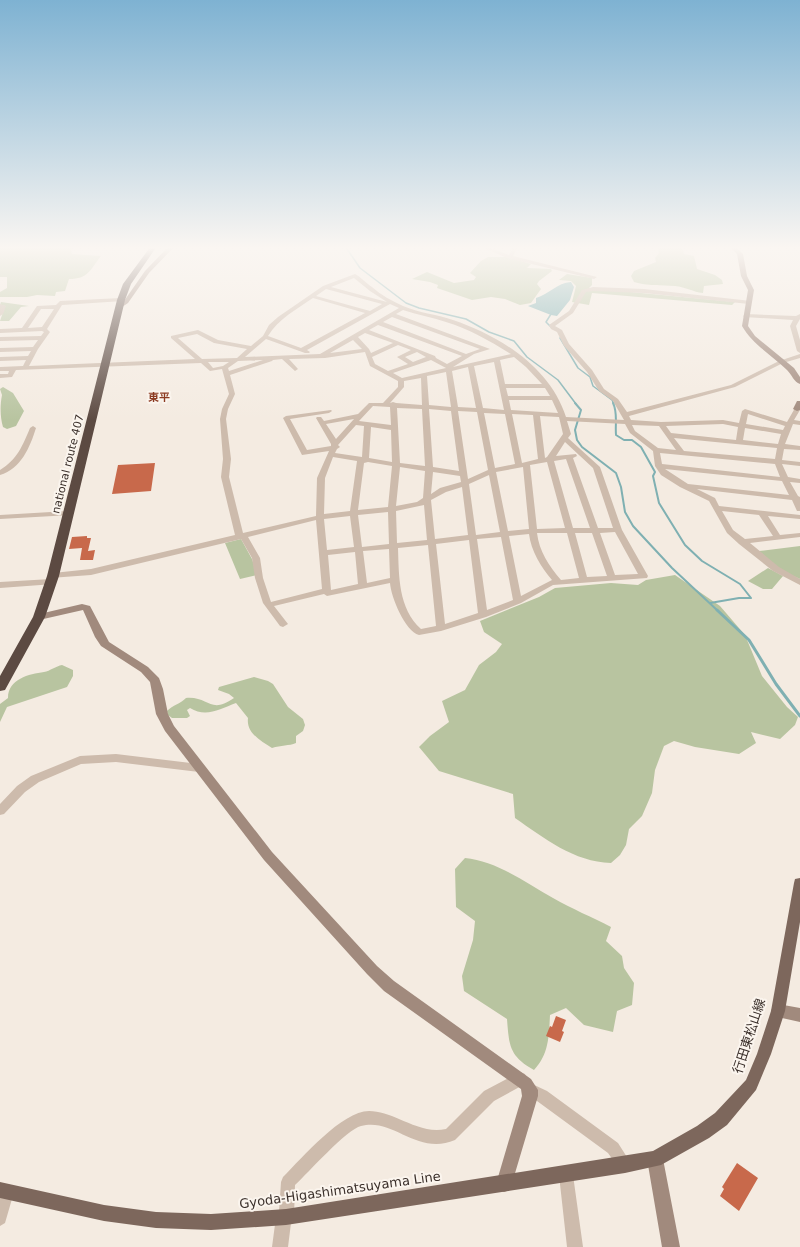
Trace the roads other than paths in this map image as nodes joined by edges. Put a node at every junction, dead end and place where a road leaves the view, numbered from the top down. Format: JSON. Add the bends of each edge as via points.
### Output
{"nodes":[{"id":1,"x":59,"y":304,"type":"edge"},
{"id":2,"x":120,"y":304,"type":"edge"},
{"id":3,"x":300,"y":304,"type":"edge"},
{"id":4,"x":340,"y":304,"type":"edge"},
{"id":5,"x":388,"y":304,"type":"edge"},
{"id":6,"x":393,"y":304,"type":"edge"},
{"id":7,"x":576,"y":304,"type":"edge"},
{"id":8,"x":749,"y":304,"type":"edge"},
{"id":9,"x":0,"y":306,"type":"edge"},
{"id":10,"x":58,"y":307,"type":"junction"},
{"id":11,"x":404,"y":308,"type":"junction"},
{"id":12,"x":370,"y":313,"type":"junction"},
{"id":13,"x":0,"y":314,"type":"edge"},
{"id":14,"x":392,"y":315,"type":"junction"},
{"id":15,"x":746,"y":316,"type":"junction"},
{"id":16,"x":798,"y":317,"type":"edge"},
{"id":17,"x":379,"y":323,"type":"junction"},
{"id":18,"x":341,"y":328,"type":"junction"},
{"id":19,"x":44,"y":329,"type":"junction"},
{"id":20,"x":24,"y":330,"type":"junction"},
{"id":21,"x":0,"y":331,"type":"edge"},
{"id":22,"x":360,"y":334,"type":"junction"},
{"id":23,"x":265,"y":337,"type":"junction"},
{"id":24,"x":43,"y":338,"type":"junction"},
{"id":25,"x":0,"y":340,"type":"edge"},
{"id":26,"x":398,"y":343,"type":"junction"},
{"id":27,"x":285,"y":344,"type":"junction"},
{"id":28,"x":502,"y":345,"type":"junction"},
{"id":29,"x":252,"y":348,"type":"junction"},
{"id":30,"x":34,"y":349,"type":"junction"},
{"id":31,"x":486,"y":349,"type":"junction"},
{"id":32,"x":0,"y":350,"type":"edge"},
{"id":33,"x":302,"y":350,"type":"junction"},
{"id":34,"x":417,"y":350,"type":"junction"},
{"id":35,"x":800,"y":351,"type":"edge"},
{"id":36,"x":368,"y":353,"type":"junction"},
{"id":37,"x":516,"y":355,"type":"junction"},
{"id":38,"x":322,"y":356,"type":"junction"},
{"id":39,"x":467,"y":356,"type":"junction"},
{"id":40,"x":800,"y":356,"type":"edge"},
{"id":41,"x":433,"y":357,"type":"junction"},
{"id":42,"x":30,"y":358,"type":"junction"},
{"id":43,"x":270,"y":358,"type":"junction"},
{"id":44,"x":284,"y":358,"type":"junction"},
{"id":45,"x":0,"y":359,"type":"edge"},
{"id":46,"x":238,"y":359,"type":"junction"},
{"id":47,"x":497,"y":359,"type":"junction"},
{"id":48,"x":202,"y":361,"type":"junction"},
{"id":49,"x":781,"y":362,"type":"junction"},
{"id":50,"x":330,"y":364,"type":"dead end"},
{"id":51,"x":413,"y":364,"type":"junction"},
{"id":52,"x":106,"y":365,"type":"junction"},
{"id":53,"x":472,"y":365,"type":"junction"},
{"id":54,"x":25,"y":368,"type":"junction"},
{"id":55,"x":450,"y":368,"type":"junction"},
{"id":56,"x":0,"y":369,"type":"edge"},
{"id":57,"x":13,"y":369,"type":"junction"},
{"id":58,"x":295,"y":369,"type":"dead end"},
{"id":59,"x":226,"y":371,"type":"junction"},
{"id":60,"x":387,"y":373,"type":"junction"},
{"id":61,"x":0,"y":376,"type":"edge"},
{"id":62,"x":424,"y":376,"type":"junction"},
{"id":63,"x":401,"y":380,"type":"junction"},
{"id":64,"x":800,"y":380,"type":"edge"},
{"id":65,"x":502,"y":386,"type":"junction"},
{"id":66,"x":546,"y":386,"type":"junction"},
{"id":67,"x":504,"y":398,"type":"junction"},
{"id":68,"x":554,"y":398,"type":"junction"},
{"id":69,"x":389,"y":404,"type":"junction"},
{"id":70,"x":426,"y":406,"type":"junction"},
{"id":71,"x":798,"y":406,"type":"edge"},
{"id":72,"x":454,"y":408,"type":"junction"},
{"id":73,"x":481,"y":410,"type":"junction"},
{"id":74,"x":329,"y":411,"type":"dead end"},
{"id":75,"x":508,"y":411,"type":"junction"},
{"id":76,"x":316,"y":413,"type":"junction"},
{"id":77,"x":536,"y":413,"type":"junction"},
{"id":78,"x":360,"y":416,"type":"junction"},
{"id":79,"x":562,"y":417,"type":"junction"},
{"id":80,"x":626,"y":419,"type":"junction"},
{"id":81,"x":355,"y":422,"type":"junction"},
{"id":82,"x":322,"y":423,"type":"junction"},
{"id":83,"x":789,"y":423,"type":"junction"},
{"id":84,"x":800,"y":423,"type":"edge"},
{"id":85,"x":368,"y":424,"type":"junction"},
{"id":86,"x":661,"y":424,"type":"junction"},
{"id":87,"x":743,"y":425,"type":"junction"},
{"id":88,"x":33,"y":428,"type":"dead end"},
{"id":89,"x":394,"y":428,"type":"junction"},
{"id":90,"x":786,"y":433,"type":"junction"},
{"id":91,"x":668,"y":435,"type":"junction"},
{"id":92,"x":564,"y":438,"type":"junction"},
{"id":93,"x":740,"y":442,"type":"junction"},
{"id":94,"x":336,"y":446,"type":"junction"},
{"id":95,"x":782,"y":446,"type":"junction"},
{"id":96,"x":800,"y":448,"type":"edge"},
{"id":97,"x":656,"y":450,"type":"junction"},
{"id":98,"x":681,"y":452,"type":"junction"},
{"id":99,"x":580,"y":454,"type":"junction"},
{"id":100,"x":330,"y":456,"type":"junction"},
{"id":101,"x":569,"y":457,"type":"junction"},
{"id":102,"x":363,"y":460,"type":"junction"},
{"id":103,"x":546,"y":460,"type":"junction"},
{"id":104,"x":778,"y":462,"type":"junction"},
{"id":105,"x":800,"y":464,"type":"edge"},
{"id":106,"x":396,"y":465,"type":"junction"},
{"id":107,"x":523,"y":465,"type":"junction"},
{"id":108,"x":659,"y":466,"type":"junction"},
{"id":109,"x":429,"y":470,"type":"junction"},
{"id":110,"x":492,"y":471,"type":"junction"},
{"id":111,"x":0,"y":473,"type":"edge"},
{"id":112,"x":463,"y":474,"type":"junction"},
{"id":113,"x":786,"y":480,"type":"junction"},
{"id":114,"x":800,"y":481,"type":"edge"},
{"id":115,"x":464,"y":483,"type":"junction"},
{"id":116,"x":683,"y":485,"type":"junction"},
{"id":117,"x":797,"y":498,"type":"edge"},
{"id":118,"x":427,"y":499,"type":"junction"},
{"id":119,"x":718,"y":508,"type":"junction"},
{"id":120,"x":392,"y":509,"type":"junction"},
{"id":121,"x":800,"y":509,"type":"edge"},
{"id":122,"x":68,"y":513,"type":"junction"},
{"id":123,"x":354,"y":513,"type":"junction"},
{"id":124,"x":762,"y":513,"type":"junction"},
{"id":125,"x":0,"y":517,"type":"edge"},
{"id":126,"x":320,"y":517,"type":"junction"},
{"id":127,"x":800,"y":517,"type":"edge"},
{"id":128,"x":594,"y":530,"type":"junction"},
{"id":129,"x":618,"y":530,"type":"junction"},
{"id":130,"x":533,"y":531,"type":"junction"},
{"id":131,"x":569,"y":531,"type":"junction"},
{"id":132,"x":504,"y":534,"type":"junction"},
{"id":133,"x":800,"y":534,"type":"edge"},
{"id":134,"x":242,"y":536,"type":"junction"},
{"id":135,"x":472,"y":538,"type":"junction"},
{"id":136,"x":778,"y":538,"type":"junction"},
{"id":137,"x":432,"y":542,"type":"junction"},
{"id":138,"x":742,"y":542,"type":"junction"},
{"id":139,"x":394,"y":546,"type":"junction"},
{"id":140,"x":359,"y":550,"type":"junction"},
{"id":141,"x":324,"y":553,"type":"junction"},
{"id":142,"x":612,"y":578,"type":"junction"},
{"id":143,"x":52,"y":579,"type":"junction"},
{"id":144,"x":395,"y":580,"type":"junction"},
{"id":145,"x":584,"y":581,"type":"junction"},
{"id":146,"x":800,"y":582,"type":"edge"},
{"id":147,"x":560,"y":583,"type":"junction"},
{"id":148,"x":0,"y":585,"type":"edge"},
{"id":149,"x":363,"y":586,"type":"junction"},
{"id":150,"x":327,"y":591,"type":"junction"},
{"id":151,"x":518,"y":601,"type":"junction"},
{"id":152,"x":270,"y":605,"type":"junction"},
{"id":153,"x":483,"y":615,"type":"junction"},
{"id":154,"x":39,"y":617,"type":"junction"},
{"id":155,"x":283,"y":624,"type":"dead end"},
{"id":156,"x":442,"y":628,"type":"junction"},
{"id":157,"x":0,"y":687,"type":"edge"},
{"id":158,"x":199,"y":768,"type":"junction"},
{"id":159,"x":0,"y":811,"type":"edge"},
{"id":160,"x":800,"y":883,"type":"edge"},
{"id":161,"x":778,"y":1011,"type":"junction"},
{"id":162,"x":800,"y":1014,"type":"edge"},
{"id":163,"x":520,"y":1079,"type":"junction"},
{"id":164,"x":530,"y":1090,"type":"junction"},
{"id":165,"x":655,"y":1159,"type":"junction"},
{"id":166,"x":625,"y":1165,"type":"junction"},
{"id":167,"x":566,"y":1175,"type":"junction"},
{"id":168,"x":504,"y":1184,"type":"junction"},
{"id":169,"x":4,"y":1191,"type":"edge"},
{"id":170,"x":285,"y":1217,"type":"junction"},
{"id":171,"x":0,"y":1218,"type":"edge"},
{"id":172,"x":280,"y":1247,"type":"edge"},
{"id":173,"x":575,"y":1247,"type":"edge"},
{"id":174,"x":671,"y":1247,"type":"edge"}],
"edges":[{"from":1,"to":10,"type":"street"},
{"from":2,"to":52,"type":"highway","name":"national route 407"},
{"from":3,"to":23,"type":"street","via":[[270,326]]},
{"from":4,"to":12,"type":"street"},
{"from":5,"to":12,"type":"street"},
{"from":6,"to":11,"type":"street"},
{"from":7,"to":80,"type":"street","via":[[571,312],[552,325],[553,328],[560,331],[566,345],[590,371],[601,390],[616,400]]},
{"from":8,"to":15,"type":"street"},
{"from":9,"to":13,"type":"street","via":[[3,306]]},
{"from":10,"to":19,"type":"street"},
{"from":10,"to":20,"type":"street","via":[[39,307]]},
{"from":11,"to":14,"type":"street"},
{"from":11,"to":28,"type":"street","via":[[463,326]]},
{"from":12,"to":18,"type":"street"},
{"from":14,"to":17,"type":"street"},
{"from":14,"to":31,"type":"street"},
{"from":15,"to":16,"type":"street"},
{"from":15,"to":49,"type":"street","via":[[745,326],[752,337]]},
{"from":16,"to":35,"type":"street","via":[[793,326]]},
{"from":17,"to":22,"type":"street"},
{"from":17,"to":39,"type":"street"},
{"from":18,"to":22,"type":"street"},
{"from":18,"to":33,"type":"street"},
{"from":19,"to":20,"type":"street"},
{"from":19,"to":24,"type":"street","via":[[47,332]]},
{"from":20,"to":21,"type":"street"},
{"from":22,"to":26,"type":"street"},
{"from":22,"to":36,"type":"street"},
{"from":22,"to":38,"type":"street"},
{"from":23,"to":27,"type":"street"},
{"from":23,"to":29,"type":"street"},
{"from":24,"to":25,"type":"street"},
{"from":24,"to":30,"type":"street"},
{"from":26,"to":34,"type":"street"},
{"from":26,"to":36,"type":"street"},
{"from":27,"to":33,"type":"street"},
{"from":27,"to":43,"type":"street"},
{"from":28,"to":31,"type":"street"},
{"from":28,"to":37,"type":"street"},
{"from":29,"to":46,"type":"street"},
{"from":29,"to":48,"type":"street","via":[[216,342],[198,332],[173,337]]},
{"from":30,"to":32,"type":"street"},
{"from":30,"to":42,"type":"street"},
{"from":31,"to":39,"type":"street"},
{"from":33,"to":38,"type":"street"},
{"from":34,"to":41,"type":"street"},
{"from":34,"to":51,"type":"street","via":[[400,357]]},
{"from":36,"to":38,"type":"street"},
{"from":36,"to":60,"type":"street","via":[[372,365]]},
{"from":37,"to":47,"type":"street"},
{"from":37,"to":66,"type":"street"},
{"from":38,"to":44,"type":"street"},
{"from":38,"to":50,"type":"street"},
{"from":39,"to":55,"type":"street"},
{"from":40,"to":49,"type":"street"},
{"from":41,"to":51,"type":"street"},
{"from":41,"to":55,"type":"street"},
{"from":42,"to":45,"type":"street"},
{"from":42,"to":54,"type":"street"},
{"from":43,"to":44,"type":"street"},
{"from":43,"to":46,"type":"street"},
{"from":43,"to":59,"type":"street","via":[[260,365]]},
{"from":44,"to":58,"type":"street"},
{"from":46,"to":48,"type":"street"},
{"from":46,"to":59,"type":"street"},
{"from":47,"to":53,"type":"street"},
{"from":47,"to":65,"type":"street"},
{"from":48,"to":52,"type":"street"},
{"from":48,"to":59,"type":"street","via":[[212,370]]},
{"from":49,"to":64,"type":"street"},
{"from":49,"to":80,"type":"street","via":[[733,386]]},
{"from":51,"to":60,"type":"street"},
{"from":52,"to":54,"type":"street"},
{"from":52,"to":122,"type":"highway","name":"national route 407"},
{"from":53,"to":55,"type":"street"},
{"from":53,"to":73,"type":"street"},
{"from":54,"to":57,"type":"street"},
{"from":55,"to":62,"type":"street"},
{"from":55,"to":72,"type":"street"},
{"from":56,"to":57,"type":"street"},
{"from":57,"to":61,"type":"street","via":[[10,376]]},
{"from":59,"to":134,"type":"street","via":[[232,394],[223,419],[227,459],[225,477]]},
{"from":60,"to":63,"type":"street"},
{"from":62,"to":63,"type":"street"},
{"from":62,"to":70,"type":"street"},
{"from":63,"to":69,"type":"street","via":[[401,387]]},
{"from":65,"to":66,"type":"street"},
{"from":65,"to":67,"type":"street"},
{"from":66,"to":68,"type":"street"},
{"from":67,"to":68,"type":"street"},
{"from":67,"to":75,"type":"street"},
{"from":68,"to":79,"type":"street"},
{"from":69,"to":70,"type":"street"},
{"from":69,"to":78,"type":"street","via":[[371,404]]},
{"from":69,"to":89,"type":"street"},
{"from":70,"to":72,"type":"street"},
{"from":70,"to":109,"type":"street"},
{"from":71,"to":83,"type":"street"},
{"from":72,"to":73,"type":"street"},
{"from":72,"to":112,"type":"street"},
{"from":73,"to":75,"type":"street"},
{"from":73,"to":110,"type":"street"},
{"from":74,"to":76,"type":"street"},
{"from":75,"to":77,"type":"street"},
{"from":75,"to":107,"type":"street"},
{"from":76,"to":82,"type":"street"},
{"from":76,"to":94,"type":"street","via":[[286,418],[305,453]]},
{"from":77,"to":79,"type":"street"},
{"from":77,"to":103,"type":"street"},
{"from":78,"to":81,"type":"street"},
{"from":78,"to":82,"type":"street"},
{"from":79,"to":80,"type":"street"},
{"from":79,"to":92,"type":"street","via":[[567,434]]},
{"from":80,"to":86,"type":"street"},
{"from":80,"to":97,"type":"street","via":[[632,432]]},
{"from":81,"to":85,"type":"street"},
{"from":81,"to":94,"type":"street"},
{"from":82,"to":94,"type":"street"},
{"from":83,"to":84,"type":"street"},
{"from":83,"to":87,"type":"street","via":[[745,411]]},
{"from":83,"to":90,"type":"street"},
{"from":85,"to":89,"type":"street"},
{"from":85,"to":102,"type":"street"},
{"from":86,"to":87,"type":"street","via":[[718,422]]},
{"from":86,"to":91,"type":"street"},
{"from":87,"to":90,"type":"street"},
{"from":87,"to":93,"type":"street"},
{"from":88,"to":111,"type":"street","via":[[21,457]]},
{"from":89,"to":106,"type":"street"},
{"from":90,"to":95,"type":"street"},
{"from":91,"to":93,"type":"street"},
{"from":91,"to":98,"type":"street"},
{"from":92,"to":99,"type":"street"},
{"from":92,"to":103,"type":"street"},
{"from":93,"to":95,"type":"street"},
{"from":94,"to":100,"type":"street"},
{"from":95,"to":96,"type":"street"},
{"from":95,"to":104,"type":"street"},
{"from":97,"to":98,"type":"street"},
{"from":97,"to":108,"type":"street"},
{"from":98,"to":104,"type":"street"},
{"from":99,"to":101,"type":"street"},
{"from":99,"to":129,"type":"street","via":[[596,467]]},
{"from":100,"to":102,"type":"street"},
{"from":100,"to":126,"type":"street","via":[[321,478]]},
{"from":101,"to":103,"type":"street"},
{"from":101,"to":128,"type":"street"},
{"from":102,"to":106,"type":"street"},
{"from":102,"to":123,"type":"street"},
{"from":103,"to":107,"type":"street"},
{"from":103,"to":131,"type":"street"},
{"from":104,"to":105,"type":"street"},
{"from":104,"to":113,"type":"street"},
{"from":106,"to":109,"type":"street"},
{"from":106,"to":120,"type":"street"},
{"from":107,"to":110,"type":"street"},
{"from":107,"to":130,"type":"street"},
{"from":108,"to":113,"type":"street"},
{"from":108,"to":116,"type":"street","via":[[664,473]]},
{"from":109,"to":112,"type":"street"},
{"from":109,"to":118,"type":"street"},
{"from":110,"to":115,"type":"street"},
{"from":110,"to":132,"type":"street"},
{"from":112,"to":115,"type":"street"},
{"from":113,"to":114,"type":"street"},
{"from":113,"to":117,"type":"street"},
{"from":115,"to":118,"type":"street"},
{"from":115,"to":135,"type":"street"},
{"from":116,"to":117,"type":"street"},
{"from":116,"to":119,"type":"street","via":[[708,498]]},
{"from":117,"to":121,"type":"street"},
{"from":118,"to":120,"type":"street","via":[[418,504]]},
{"from":118,"to":137,"type":"street"},
{"from":119,"to":124,"type":"street"},
{"from":119,"to":138,"type":"street","via":[[724,522]]},
{"from":120,"to":123,"type":"street"},
{"from":120,"to":139,"type":"street"},
{"from":122,"to":125,"type":"street"},
{"from":122,"to":143,"type":"highway","name":"national route 407"},
{"from":123,"to":126,"type":"street"},
{"from":123,"to":140,"type":"street"},
{"from":124,"to":127,"type":"street"},
{"from":124,"to":136,"type":"street"},
{"from":126,"to":134,"type":"street"},
{"from":126,"to":141,"type":"street"},
{"from":128,"to":129,"type":"street"},
{"from":128,"to":131,"type":"street"},
{"from":128,"to":142,"type":"street"},
{"from":129,"to":142,"type":"street","via":[[644,576]]},
{"from":130,"to":131,"type":"street"},
{"from":130,"to":132,"type":"street"},
{"from":130,"to":147,"type":"street","via":[[534,543],[546,568]]},
{"from":131,"to":145,"type":"street"},
{"from":132,"to":135,"type":"street"},
{"from":132,"to":151,"type":"street"},
{"from":133,"to":136,"type":"street"},
{"from":134,"to":143,"type":"street"},
{"from":134,"to":152,"type":"street","via":[[256,558],[259,578],[267,603]]},
{"from":135,"to":137,"type":"street"},
{"from":135,"to":153,"type":"street"},
{"from":136,"to":138,"type":"street"},
{"from":137,"to":139,"type":"street"},
{"from":137,"to":156,"type":"street"},
{"from":138,"to":146,"type":"street","via":[[776,569]]},
{"from":139,"to":140,"type":"street"},
{"from":139,"to":144,"type":"street"},
{"from":140,"to":141,"type":"street"},
{"from":140,"to":149,"type":"street"},
{"from":141,"to":150,"type":"street"},
{"from":142,"to":145,"type":"street"},
{"from":143,"to":148,"type":"street"},
{"from":143,"to":154,"type":"highway","name":"national route 407"},
{"from":144,"to":149,"type":"street"},
{"from":144,"to":156,"type":"street","via":[[398,600],[409,623],[419,632]]},
{"from":145,"to":147,"type":"street"},
{"from":147,"to":151,"type":"street","via":[[551,583]]},
{"from":149,"to":150,"type":"street"},
{"from":150,"to":152,"type":"street"},
{"from":151,"to":153,"type":"street"},
{"from":152,"to":155,"type":"street"},
{"from":153,"to":156,"type":"street"},
{"from":154,"to":157,"type":"highway","name":"national route 407"},
{"from":154,"to":158,"type":"street","via":[[87,608],[103,642],[139,665],[155,680],[162,714]]},
{"from":158,"to":159,"type":"street","via":[[116,758],[80,760],[35,779],[21,789]]},
{"from":158,"to":163,"type":"street","via":[[268,856],[372,970],[389,986]]},
{"from":160,"to":161,"type":"main road","name":"行田東松山線"},
{"from":161,"to":162,"type":"street"},
{"from":161,"to":165,"type":"main road","name":"行田東松山線","via":[[751,1085],[738,1102],[703,1132]]},
{"from":163,"to":164,"type":"street"},
{"from":163,"to":170,"type":"street","via":[[489,1096],[444,1138],[428,1136],[372,1117],[358,1119],[343,1129],[288,1182]]},
{"from":164,"to":166,"type":"street","via":[[613,1148]]},
{"from":164,"to":168,"type":"street"},
{"from":165,"to":166,"type":"main road","name":"行田東松山線"},
{"from":165,"to":174,"type":"street"},
{"from":166,"to":167,"type":"main road","name":"行田東松山線"},
{"from":167,"to":168,"type":"main road","name":"Gyoda-Higashimatsuyama Line"},
{"from":167,"to":173,"type":"street"},
{"from":168,"to":170,"type":"main road","name":"Gyoda-Higashimatsuyama Line"},
{"from":169,"to":170,"type":"main road","name":"Gyoda-Higashimatsuyama Line","via":[[104,1213],[156,1220],[210,1222]]},
{"from":169,"to":171,"type":"street"},
{"from":170,"to":172,"type":"street"}]}
